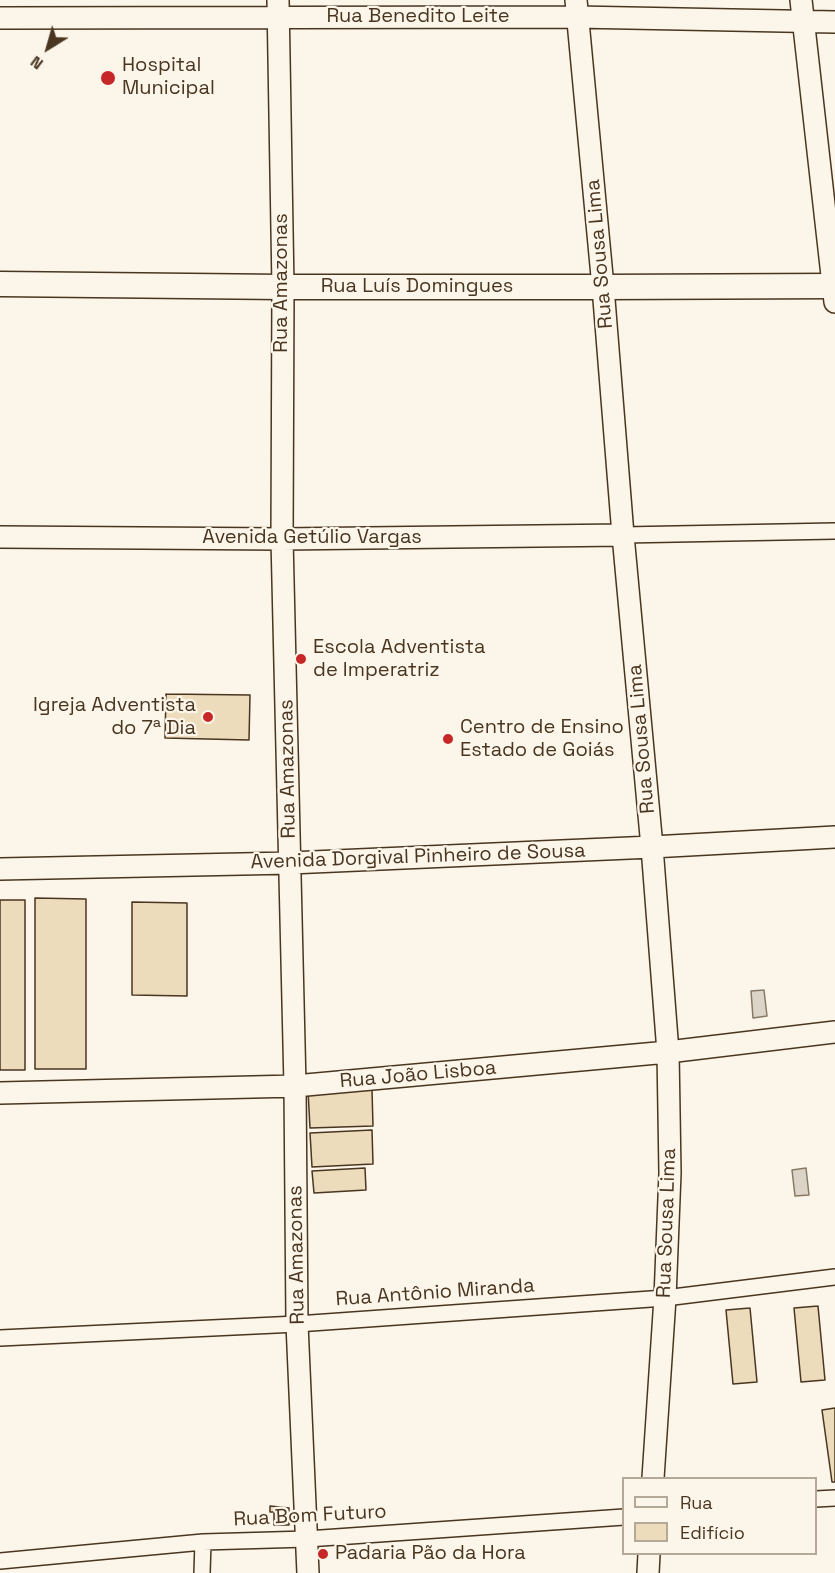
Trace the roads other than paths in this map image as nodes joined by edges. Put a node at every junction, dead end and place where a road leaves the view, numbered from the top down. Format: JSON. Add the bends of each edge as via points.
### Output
{"nodes":[{"id":1,"x":801,"y":0,"type":"edge"},
{"id":2,"x":279,"y":9,"type":"edge"},
{"id":3,"x":577,"y":9,"type":"edge"},
{"id":4,"x":0,"y":18,"type":"edge"},
{"id":5,"x":803,"y":22,"type":"junction"},
{"id":6,"x":835,"y":22,"type":"edge"},
{"id":7,"x":0,"y":284,"type":"edge"},
{"id":8,"x":283,"y":287,"type":"junction"},
{"id":9,"x":603,"y":287,"type":"junction"},
{"id":10,"x":834,"y":291,"type":"edge"},
{"id":11,"x":835,"y":531,"type":"edge"},
{"id":12,"x":623,"y":535,"type":"junction"},
{"id":13,"x":0,"y":537,"type":"edge"},
{"id":14,"x":282,"y":539,"type":"junction"},
{"id":15,"x":835,"y":837,"type":"edge"},
{"id":16,"x":652,"y":847,"type":"junction"},
{"id":17,"x":290,"y":863,"type":"junction"},
{"id":18,"x":0,"y":869,"type":"edge"},
{"id":19,"x":835,"y":1032,"type":"edge"},
{"id":20,"x":668,"y":1052,"type":"junction"},
{"id":21,"x":295,"y":1086,"type":"junction"},
{"id":22,"x":0,"y":1093,"type":"edge"},
{"id":23,"x":835,"y":1277,"type":"edge"},
{"id":24,"x":665,"y":1298,"type":"junction"},
{"id":25,"x":297,"y":1324,"type":"junction"},
{"id":26,"x":0,"y":1338,"type":"edge"},
{"id":27,"x":653,"y":1477,"type":"edge"},
{"id":28,"x":835,"y":1498,"type":"edge"},
{"id":29,"x":817,"y":1500,"type":"edge"},
{"id":30,"x":622,"y":1517,"type":"edge"},
{"id":31,"x":307,"y":1539,"type":"junction"},
{"id":32,"x":203,"y":1542,"type":"junction"},
{"id":33,"x":649,"y":1555,"type":"edge"},
{"id":34,"x":0,"y":1562,"type":"edge"},
{"id":35,"x":23,"y":1566,"type":"edge"},
{"id":36,"x":202,"y":1573,"type":"edge"},
{"id":37,"x":308,"y":1573,"type":"edge"},
{"id":38,"x":648,"y":1573,"type":"edge"}],
"edges":[{"from":1,"to":5,"type":"street"},
{"from":2,"to":3,"type":"street","name":"Rua Benedito Leite"},
{"from":2,"to":4,"type":"street","name":"Rua Benedito Leite"},
{"from":2,"to":8,"type":"street","name":"Rua Amazonas"},
{"from":3,"to":5,"type":"street","name":"Rua Benedito Leite"},
{"from":3,"to":9,"type":"street","name":"Rua Sousa Lima"},
{"from":5,"to":6,"type":"street","name":"Rua Benedito Leite"},
{"from":5,"to":10,"type":"street"},
{"from":7,"to":8,"type":"main road","name":"Rua Luís Domingues"},
{"from":8,"to":9,"type":"main road","name":"Rua Luís Domingues"},
{"from":8,"to":14,"type":"street","name":"Rua Amazonas"},
{"from":9,"to":10,"type":"main road","name":"Rua Luís Domingues"},
{"from":9,"to":12,"type":"street","name":"Rua Sousa Lima"},
{"from":11,"to":12,"type":"street"},
{"from":12,"to":14,"type":"street","name":"Avenida Getúlio Vargas"},
{"from":12,"to":16,"type":"street","name":"Rua Sousa Lima"},
{"from":13,"to":14,"type":"street","name":"Avenida Getúlio Vargas"},
{"from":14,"to":17,"type":"street","name":"Rua Amazonas"},
{"from":15,"to":16,"type":"street","name":"Avenida Dorgival Pinheiro de Sousa"},
{"from":16,"to":17,"type":"street","name":"Avenida Dorgival Pinheiro de Sousa"},
{"from":16,"to":20,"type":"street","name":"Rua Sousa Lima"},
{"from":17,"to":18,"type":"street","name":"Avenida Dorgival Pinheiro de Sousa"},
{"from":17,"to":21,"type":"street","name":"Rua Amazonas"},
{"from":19,"to":20,"type":"street","name":"Rua João Lisboa"},
{"from":20,"to":21,"type":"street","name":"Rua João Lisboa"},
{"from":20,"to":24,"type":"street","name":"Rua Sousa Lima","via":[[670,1173]]},
{"from":21,"to":22,"type":"street","name":"Rua João Lisboa"},
{"from":21,"to":25,"type":"street","name":"Rua Amazonas"},
{"from":23,"to":24,"type":"street","name":"Rua Antônio Miranda"},
{"from":24,"to":25,"type":"street","name":"Rua Antônio Miranda"},
{"from":24,"to":27,"type":"street","name":"Rua Sousa Lima"},
{"from":25,"to":26,"type":"street","name":"Rua Antônio Miranda"},
{"from":25,"to":31,"type":"street","name":"Rua Amazonas"},
{"from":28,"to":29,"type":"street"},
{"from":30,"to":31,"type":"street","name":"Rua Bom Futuro"},
{"from":31,"to":32,"type":"street","name":"Rua Bom Futuro"},
{"from":31,"to":37,"type":"street","name":"Rua Amazonas"},
{"from":32,"to":35,"type":"street","name":"Rua Bom Futuro"},
{"from":32,"to":36,"type":"street"},
{"from":33,"to":38,"type":"street"},
{"from":34,"to":35,"type":"street","name":"Rua Bom Futuro"}]}
